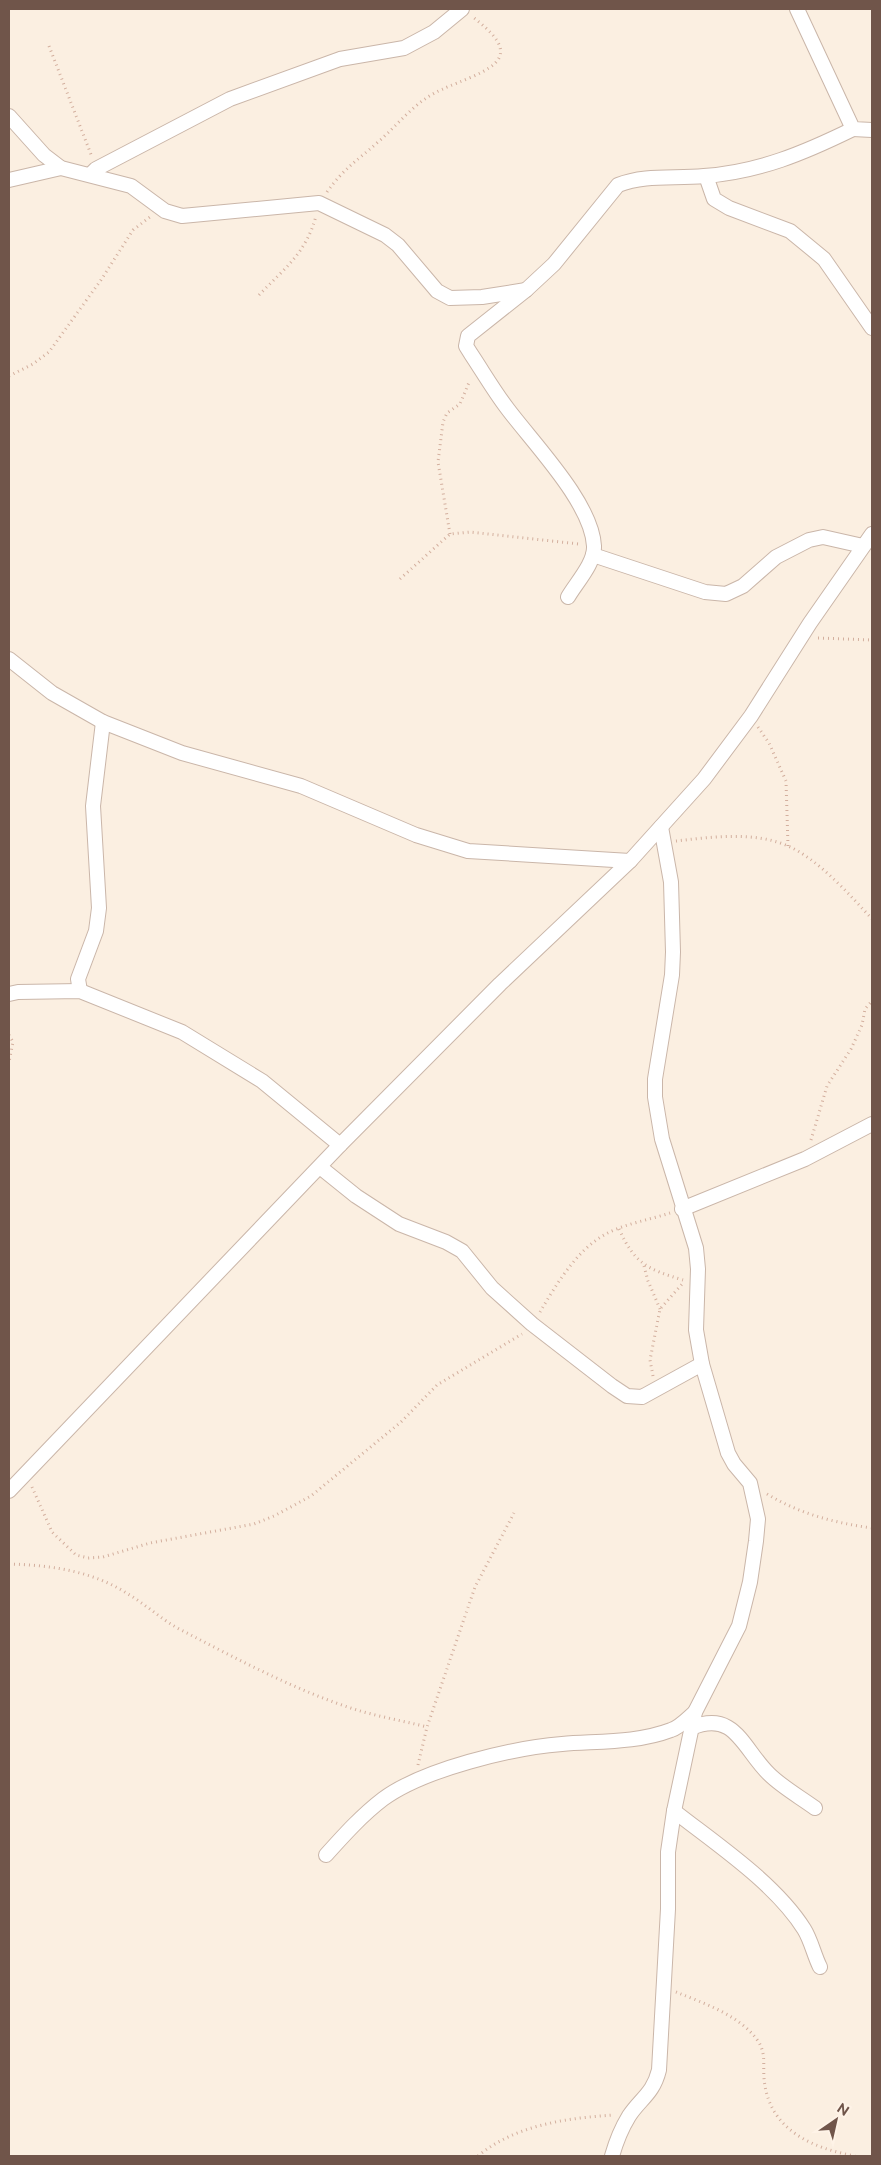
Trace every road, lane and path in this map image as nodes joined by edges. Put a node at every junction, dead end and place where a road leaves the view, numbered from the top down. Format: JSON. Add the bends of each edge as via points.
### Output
{"nodes":[{"id":1,"x":797,"y":9,"type":"edge"},
{"id":2,"x":467,"y":12,"type":"edge"},
{"id":3,"x":49,"y":46,"type":"dead end"},
{"id":4,"x":9,"y":116,"type":"edge"},
{"id":5,"x":853,"y":129,"type":"junction"},
{"id":6,"x":872,"y":130,"type":"edge"},
{"id":7,"x":61,"y":168,"type":"junction"},
{"id":8,"x":93,"y":172,"type":"junction"},
{"id":9,"x":706,"y":176,"type":"junction"},
{"id":10,"x":9,"y":180,"type":"edge"},
{"id":11,"x":319,"y":203,"type":"junction"},
{"id":12,"x":165,"y":211,"type":"junction"},
{"id":13,"x":526,"y":290,"type":"junction"},
{"id":14,"x":259,"y":295,"type":"dead end"},
{"id":15,"x":872,"y":328,"type":"edge"},
{"id":16,"x":471,"y":354,"type":"junction"},
{"id":17,"x":9,"y":376,"type":"edge"},
{"id":18,"x":450,"y":534,"type":"junction"},
{"id":19,"x":872,"y":534,"type":"edge"},
{"id":20,"x":863,"y":546,"type":"junction"},
{"id":21,"x":594,"y":550,"type":"junction"},
{"id":22,"x":400,"y":579,"type":"dead end"},
{"id":23,"x":568,"y":597,"type":"dead end"},
{"id":24,"x":801,"y":637,"type":"junction"},
{"id":25,"x":872,"y":640,"type":"edge"},
{"id":26,"x":9,"y":659,"type":"edge"},
{"id":27,"x":751,"y":716,"type":"junction"},
{"id":28,"x":103,"y":722,"type":"junction"},
{"id":29,"x":661,"y":827,"type":"junction"},
{"id":30,"x":664,"y":842,"type":"junction"},
{"id":31,"x":788,"y":846,"type":"junction"},
{"id":32,"x":630,"y":861,"type":"junction"},
{"id":33,"x":872,"y":919,"type":"edge"},
{"id":34,"x":80,"y":991,"type":"junction"},
{"id":35,"x":9,"y":994,"type":"edge"},
{"id":36,"x":872,"y":1001,"type":"edge"},
{"id":37,"x":9,"y":1036,"type":"edge"},
{"id":38,"x":9,"y":1062,"type":"edge"},
{"id":39,"x":872,"y":1124,"type":"edge"},
{"id":40,"x":340,"y":1145,"type":"junction"},
{"id":41,"x":805,"y":1159,"type":"junction"},
{"id":42,"x":320,"y":1167,"type":"junction"},
{"id":43,"x":682,"y":1209,"type":"junction"},
{"id":44,"x":620,"y":1228,"type":"junction"},
{"id":45,"x":644,"y":1265,"type":"junction"},
{"id":46,"x":691,"y":1282,"type":"junction"},
{"id":47,"x":660,"y":1309,"type":"junction"},
{"id":48,"x":532,"y":1324,"type":"junction"},
{"id":49,"x":702,"y":1364,"type":"junction"},
{"id":50,"x":656,"y":1391,"type":"junction"},
{"id":51,"x":26,"y":1475,"type":"junction"},
{"id":52,"x":750,"y":1484,"type":"junction"},
{"id":53,"x":9,"y":1492,"type":"edge"},
{"id":54,"x":514,"y":1513,"type":"dead end"},
{"id":55,"x":872,"y":1528,"type":"edge"},
{"id":56,"x":9,"y":1564,"type":"edge"},
{"id":57,"x":695,"y":1712,"type":"junction"},
{"id":58,"x":427,"y":1726,"type":"junction"},
{"id":59,"x":691,"y":1728,"type":"junction"},
{"id":60,"x":414,"y":1780,"type":"junction"},
{"id":61,"x":815,"y":1808,"type":"dead end"},
{"id":62,"x":674,"y":1811,"type":"junction"},
{"id":63,"x":326,"y":1855,"type":"dead end"},
{"id":64,"x":820,"y":1967,"type":"dead end"},
{"id":65,"x":662,"y":1985,"type":"junction"},
{"id":66,"x":630,"y":2115,"type":"junction"},
{"id":67,"x":478,"y":2156,"type":"edge"},
{"id":68,"x":612,"y":2156,"type":"edge"},
{"id":69,"x":855,"y":2156,"type":"edge"}],
"edges":[{"from":1,"to":5,"type":"street"},
{"from":2,"to":8,"type":"street","via":[[404,48],[340,60],[230,100]]},
{"from":2,"to":11,"type":"path","via":[[490,31],[500,47],[500,57],[492,67],[430,94],[411,109],[341,172]]},
{"from":3,"to":8,"type":"path"},
{"from":4,"to":7,"type":"street","via":[[44,155]]},
{"from":5,"to":6,"type":"street"},
{"from":5,"to":9,"type":"street","via":[[804,154],[772,164]]},
{"from":7,"to":8,"type":"street"},
{"from":7,"to":10,"type":"street"},
{"from":8,"to":12,"type":"street","via":[[132,186]]},
{"from":9,"to":13,"type":"street","via":[[633,178],[618,185],[554,264]]},
{"from":9,"to":15,"type":"street","via":[[714,199],[790,231],[824,259]]},
{"from":11,"to":12,"type":"street","via":[[182,216]]},
{"from":11,"to":13,"type":"street","via":[[385,235],[398,245],[437,291],[450,298]]},
{"from":11,"to":14,"type":"path","via":[[311,236],[301,252]]},
{"from":12,"to":17,"type":"path","via":[[133,230],[48,352]]},
{"from":13,"to":16,"type":"street","via":[[468,336],[466,346]]},
{"from":16,"to":18,"type":"path","via":[[470,382],[460,404],[447,413],[443,422],[438,462]]},
{"from":16,"to":21,"type":"street","via":[[588,518]]},
{"from":18,"to":21,"type":"path","via":[[470,532]]},
{"from":18,"to":22,"type":"path"},
{"from":19,"to":20,"type":"street"},
{"from":20,"to":21,"type":"street","via":[[823,537],[810,540],[776,557],[743,586],[726,594],[705,592]]},
{"from":20,"to":24,"type":"street"},
{"from":21,"to":23,"type":"street"},
{"from":24,"to":25,"type":"path"},
{"from":24,"to":27,"type":"street"},
{"from":26,"to":28,"type":"street","via":[[52,693]]},
{"from":27,"to":29,"type":"street","via":[[704,779]]},
{"from":27,"to":31,"type":"path","via":[[770,743],[786,781]]},
{"from":28,"to":32,"type":"street","via":[[182,753],[301,786],[416,834],[468,851]]},
{"from":28,"to":34,"type":"street","via":[[93,806],[99,908],[96,931],[78,979]]},
{"from":29,"to":30,"type":"street"},
{"from":29,"to":32,"type":"street"},
{"from":30,"to":31,"type":"path","via":[[742,837]]},
{"from":30,"to":43,"type":"street","via":[[671,882],[674,952],[655,1098],[662,1139]]},
{"from":31,"to":33,"type":"path","via":[[820,868]]},
{"from":32,"to":40,"type":"street","via":[[500,984]]},
{"from":34,"to":35,"type":"street"},
{"from":34,"to":40,"type":"street","via":[[182,1032],[262,1081]]},
{"from":36,"to":41,"type":"path","via":[[865,1009],[852,1048],[827,1086]]},
{"from":37,"to":38,"type":"path","via":[[13,1042]]},
{"from":39,"to":41,"type":"street"},
{"from":40,"to":42,"type":"street"},
{"from":41,"to":43,"type":"street"},
{"from":42,"to":48,"type":"street","via":[[399,1224],[462,1251],[492,1288]]},
{"from":42,"to":51,"type":"street"},
{"from":43,"to":44,"type":"path"},
{"from":43,"to":46,"type":"street","via":[[696,1248]]},
{"from":44,"to":45,"type":"path","via":[[629,1249]]},
{"from":44,"to":48,"type":"path","via":[[590,1244],[553,1288]]},
{"from":45,"to":46,"type":"path"},
{"from":45,"to":47,"type":"path"},
{"from":46,"to":47,"type":"path"},
{"from":46,"to":49,"type":"street"},
{"from":47,"to":50,"type":"path","via":[[650,1360]]},
{"from":48,"to":50,"type":"street","via":[[627,1396],[642,1397]]},
{"from":48,"to":51,"type":"path","via":[[516,1338],[437,1385],[401,1422],[311,1496],[254,1524],[88,1558],[76,1555],[52,1532]]},
{"from":49,"to":50,"type":"street"},
{"from":49,"to":52,"type":"street","via":[[728,1453]]},
{"from":51,"to":53,"type":"street"},
{"from":52,"to":55,"type":"path","via":[[810,1515]]},
{"from":52,"to":57,"type":"street","via":[[758,1519],[750,1582],[740,1626]]},
{"from":54,"to":58,"type":"path","via":[[475,1587]]},
{"from":56,"to":58,"type":"path","via":[[36,1565],[104,1581],[183,1631],[298,1687],[357,1710]]},
{"from":57,"to":59,"type":"street"},
{"from":57,"to":60,"type":"street","via":[[670,1730],[620,1740],[560,1744],[511,1752]]},
{"from":58,"to":60,"type":"path"},
{"from":59,"to":61,"type":"street","via":[[712,1723],[735,1731],[769,1774]]},
{"from":59,"to":62,"type":"street"},
{"from":60,"to":63,"type":"street","via":[[383,1799],[358,1820]]},
{"from":62,"to":64,"type":"street","via":[[736,1858],[788,1908],[804,1930]]},
{"from":62,"to":65,"type":"street","via":[[668,1852],[668,1908]]},
{"from":65,"to":66,"type":"street","via":[[659,2070],[648,2097]]},
{"from":65,"to":69,"type":"path","via":[[718,2010],[749,2031],[765,2059],[764,2078],[772,2109],[786,2126],[802,2140],[817,2147]]},
{"from":66,"to":67,"type":"path","via":[[565,2120],[512,2134]]},
{"from":66,"to":68,"type":"street"}]}
